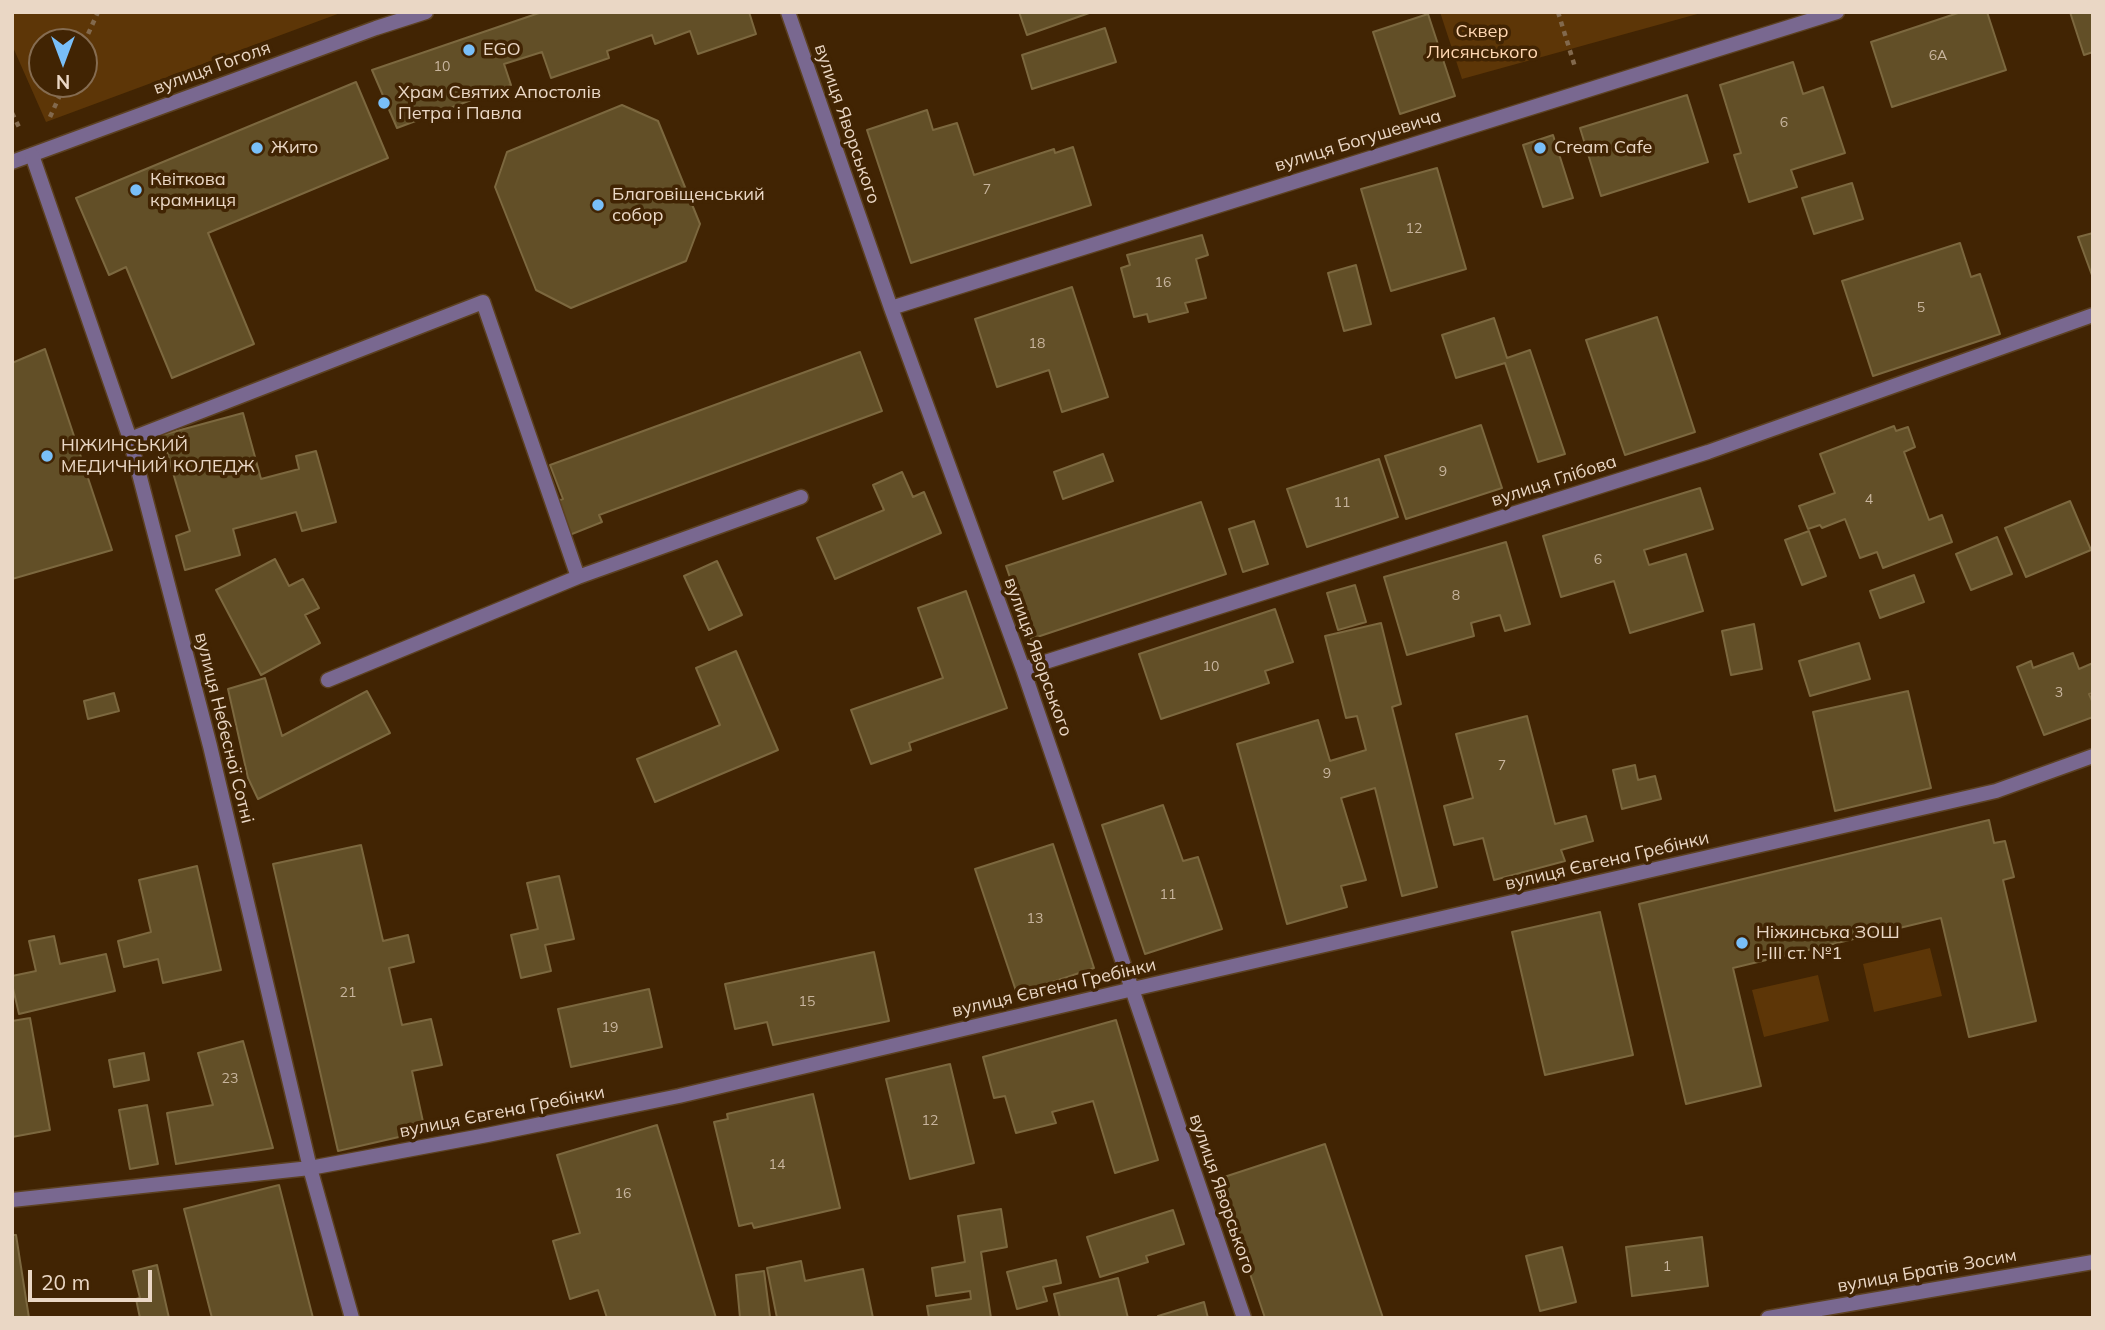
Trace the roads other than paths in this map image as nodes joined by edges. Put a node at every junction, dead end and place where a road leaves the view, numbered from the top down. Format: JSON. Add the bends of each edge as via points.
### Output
{"nodes":[{"id":1,"x":426,"y":12,"type":"edge"},
{"id":2,"x":788,"y":12,"type":"edge"},
{"id":3,"x":1837,"y":12,"type":"edge"},
{"id":4,"x":32,"y":155,"type":"junction"},
{"id":5,"x":12,"y":162,"type":"edge"},
{"id":6,"x":891,"y":308,"type":"junction"},
{"id":7,"x":2093,"y":315,"type":"edge"},
{"id":8,"x":130,"y":439,"type":"junction"},
{"id":9,"x":801,"y":497,"type":"dead end"},
{"id":10,"x":578,"y":577,"type":"junction"},
{"id":11,"x":1023,"y":669,"type":"junction"},
{"id":12,"x":328,"y":680,"type":"dead end"},
{"id":13,"x":2093,"y":756,"type":"edge"},
{"id":14,"x":1133,"y":989,"type":"junction"},
{"id":15,"x":310,"y":1168,"type":"junction"},
{"id":16,"x":12,"y":1199,"type":"edge"},
{"id":17,"x":2093,"y":1262,"type":"edge"},
{"id":18,"x":352,"y":1318,"type":"edge"},
{"id":19,"x":1244,"y":1318,"type":"edge"},
{"id":20,"x":1768,"y":1318,"type":"edge"}],
"edges":[{"from":1,"to":4,"type":"street","name":"вулиця Гоголя"},
{"from":2,"to":6,"type":"street","name":"вулиця Яворського"},
{"from":3,"to":6,"type":"street","name":"вулиця Богушевича"},
{"from":4,"to":5,"type":"street","name":"вулиця Гоголя"},
{"from":4,"to":8,"type":"street","name":"вулиця Небесної Сотні"},
{"from":6,"to":11,"type":"street","name":"вулиця Яворського"},
{"from":7,"to":11,"type":"street","name":"вулиця Глібова","via":[[1708,452]]},
{"from":8,"to":10,"type":"street","via":[[483,302]]},
{"from":8,"to":15,"type":"street","name":"вулиця Небесної Сотні","via":[[210,746]]},
{"from":9,"to":10,"type":"street"},
{"from":10,"to":12,"type":"street"},
{"from":11,"to":14,"type":"street","name":"вулиця Яворського"},
{"from":13,"to":14,"type":"street","name":"вулиця Євгена Гребінки","via":[[1996,791]]},
{"from":14,"to":15,"type":"street","name":"вулиця Євгена Гребінки","via":[[679,1096]]},
{"from":14,"to":19,"type":"street","name":"вулиця Яворського"},
{"from":15,"to":16,"type":"street","name":"вулиця Євгена Гребінки"},
{"from":15,"to":18,"type":"street","name":"вулиця Небесної Сотні"},
{"from":17,"to":20,"type":"street","name":"вулиця Братів Зосим"}]}
